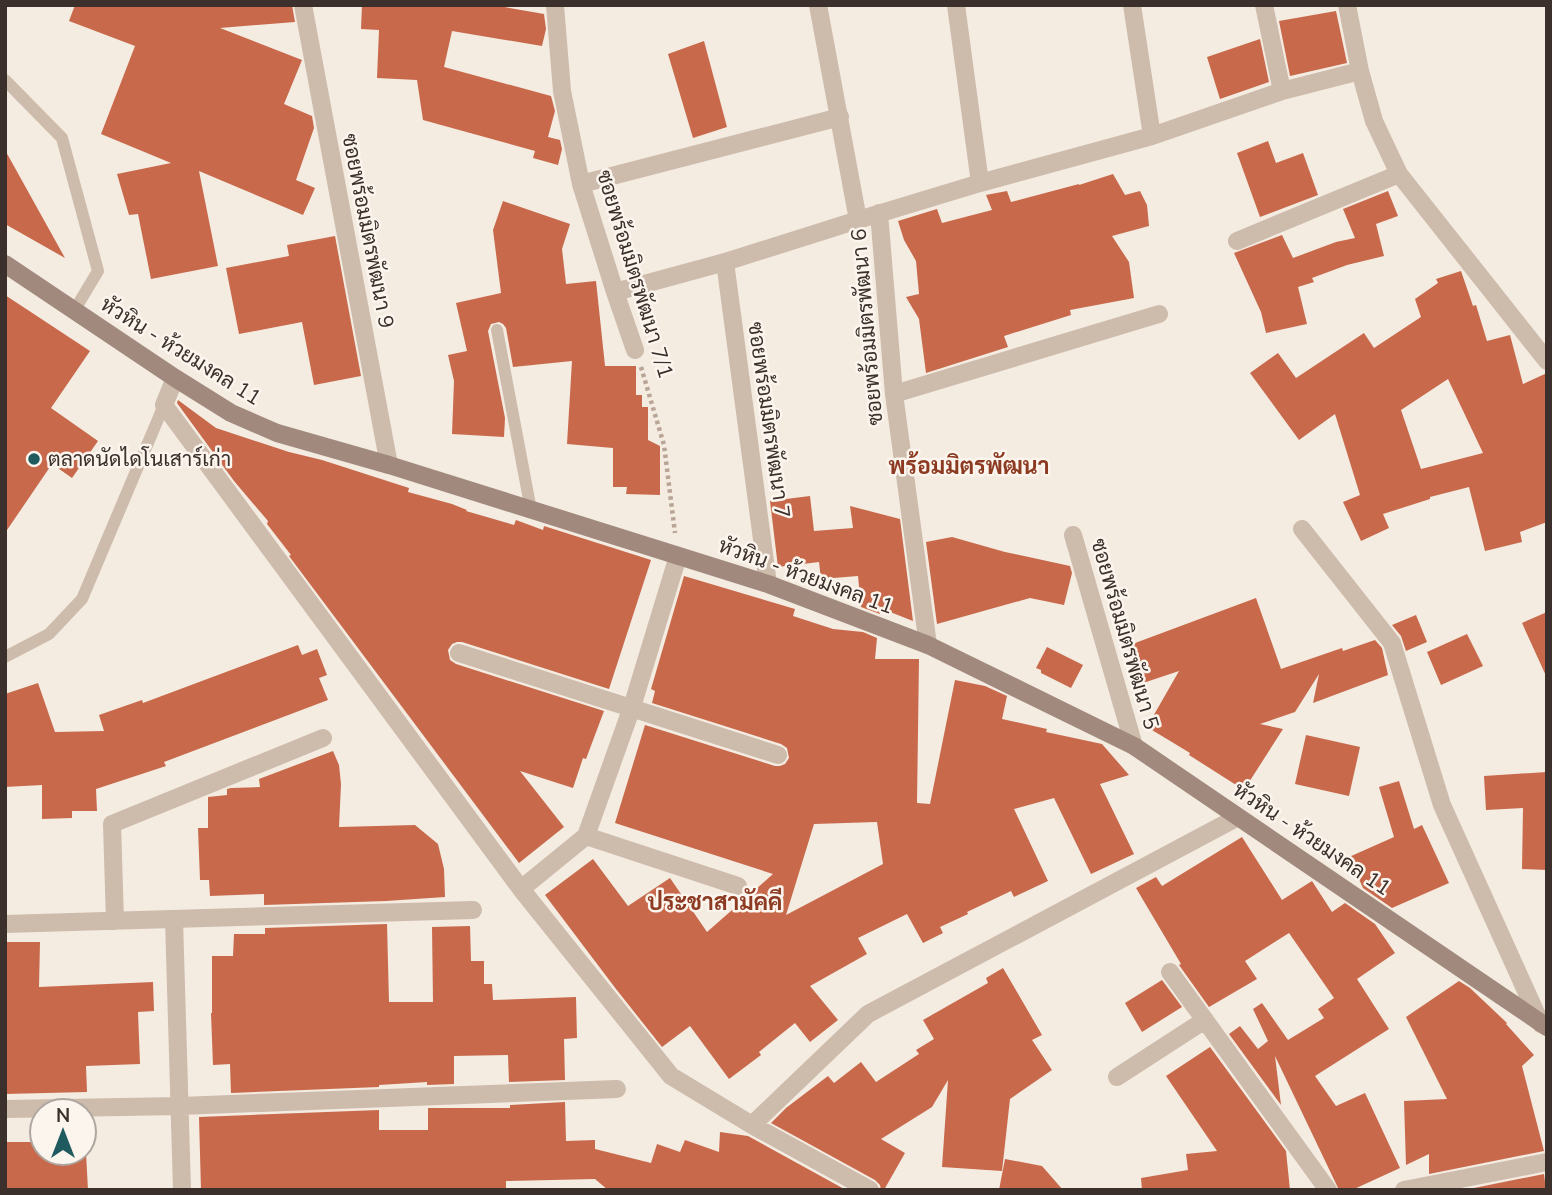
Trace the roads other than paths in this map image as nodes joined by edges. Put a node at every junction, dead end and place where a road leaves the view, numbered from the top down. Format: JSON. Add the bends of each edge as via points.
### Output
{"nodes":[{"id":1,"x":303,"y":5,"type":"edge"},
{"id":2,"x":555,"y":5,"type":"edge"},
{"id":3,"x":818,"y":5,"type":"edge"},
{"id":4,"x":956,"y":5,"type":"edge"},
{"id":5,"x":1132,"y":5,"type":"edge"},
{"id":6,"x":1264,"y":5,"type":"edge"},
{"id":7,"x":1347,"y":5,"type":"edge"},
{"id":8,"x":1360,"y":71,"type":"junction"},
{"id":9,"x":5,"y":80,"type":"edge"},
{"id":10,"x":1282,"y":91,"type":"junction"},
{"id":11,"x":840,"y":117,"type":"junction"},
{"id":12,"x":1152,"y":136,"type":"junction"},
{"id":13,"x":1399,"y":174,"type":"junction"},
{"id":14,"x":980,"y":183,"type":"junction"},
{"id":15,"x":582,"y":184,"type":"junction"},
{"id":16,"x":879,"y":213,"type":"junction"},
{"id":17,"x":858,"y":219,"type":"junction"},
{"id":18,"x":1237,"y":241,"type":"dead end"},
{"id":19,"x":725,"y":262,"type":"junction"},
{"id":20,"x":5,"y":264,"type":"edge"},
{"id":21,"x":615,"y":292,"type":"junction"},
{"id":22,"x":74,"y":311,"type":"junction"},
{"id":23,"x":1159,"y":314,"type":"dead end"},
{"id":24,"x":497,"y":330,"type":"dead end"},
{"id":25,"x":635,"y":350,"type":"road end"},
{"id":26,"x":1547,"y":362,"type":"edge"},
{"id":27,"x":175,"y":378,"type":"junction"},
{"id":28,"x":894,"y":394,"type":"junction"},
{"id":29,"x":164,"y":405,"type":"junction"},
{"id":30,"x":388,"y":465,"type":"junction"},
{"id":31,"x":531,"y":510,"type":"junction"},
{"id":32,"x":1301,"y":529,"type":"dead end"},
{"id":33,"x":1073,"y":535,"type":"dead end"},
{"id":34,"x":678,"y":556,"type":"junction"},
{"id":35,"x":768,"y":584,"type":"junction"},
{"id":36,"x":928,"y":645,"type":"junction"},
{"id":37,"x":459,"y":653,"type":"dead end"},
{"id":38,"x":5,"y":657,"type":"edge"},
{"id":39,"x":632,"y":707,"type":"junction"},
{"id":40,"x":323,"y":738,"type":"dead end"},
{"id":41,"x":1134,"y":746,"type":"junction"},
{"id":42,"x":778,"y":755,"type":"dead end"},
{"id":43,"x":1238,"y":817,"type":"junction"},
{"id":44,"x":586,"y":836,"type":"junction"},
{"id":45,"x":737,"y":886,"type":"dead end"},
{"id":46,"x":521,"y":889,"type":"junction"},
{"id":47,"x":473,"y":910,"type":"dead end"},
{"id":48,"x":174,"y":919,"type":"junction"},
{"id":49,"x":115,"y":921,"type":"junction"},
{"id":50,"x":5,"y":923,"type":"edge"},
{"id":51,"x":1170,"y":972,"type":"dead end"},
{"id":52,"x":1205,"y":1020,"type":"junction"},
{"id":53,"x":1544,"y":1026,"type":"edge"},
{"id":54,"x":1118,"y":1077,"type":"dead end"},
{"id":55,"x":617,"y":1089,"type":"dead end"},
{"id":56,"x":180,"y":1106,"type":"junction"},
{"id":57,"x":5,"y":1109,"type":"edge"},
{"id":58,"x":751,"y":1125,"type":"junction"},
{"id":59,"x":1547,"y":1163,"type":"edge"},
{"id":60,"x":182,"y":1190,"type":"edge"},
{"id":61,"x":870,"y":1190,"type":"edge"},
{"id":62,"x":1328,"y":1190,"type":"edge"},
{"id":63,"x":1404,"y":1190,"type":"edge"}],
"edges":[{"from":1,"to":30,"type":"street","name":"ซอยพร้อมมิตรพัฒนา 9"},
{"from":2,"to":15,"type":"street","name":"ซอยพร้อมมิตรพัฒนา 7/1","via":[[562,91]]},
{"from":3,"to":11,"type":"street"},
{"from":4,"to":14,"type":"street"},
{"from":5,"to":12,"type":"street"},
{"from":6,"to":10,"type":"street"},
{"from":7,"to":8,"type":"street"},
{"from":8,"to":10,"type":"street"},
{"from":8,"to":13,"type":"street","via":[[1374,121]]},
{"from":9,"to":22,"type":"lane","via":[[62,138],[98,271]]},
{"from":10,"to":12,"type":"street"},
{"from":11,"to":15,"type":"street"},
{"from":11,"to":17,"type":"street"},
{"from":12,"to":14,"type":"street"},
{"from":13,"to":18,"type":"street"},
{"from":13,"to":26,"type":"street"},
{"from":14,"to":16,"type":"street"},
{"from":15,"to":21,"type":"street","name":"ซอยพร้อมมิตรพัฒนา 7/1"},
{"from":16,"to":17,"type":"street"},
{"from":16,"to":28,"type":"street","name":"ซอยพร้อมมิตรพัฒนา 6"},
{"from":17,"to":19,"type":"street"},
{"from":19,"to":21,"type":"street"},
{"from":19,"to":35,"type":"street","name":"ซอยพร้อมมิตรพัฒนา 7"},
{"from":20,"to":22,"type":"street","name":"หัวหิน - ห้วยมงคล 11"},
{"from":21,"to":25,"type":"street","name":"ซอยพร้อมมิตรพัฒนา 7/1"},
{"from":22,"to":27,"type":"street","name":"หัวหิน - ห้วยมงคล 11"},
{"from":23,"to":28,"type":"street"},
{"from":24,"to":31,"type":"lane"},
{"from":27,"to":29,"type":"street"},
{"from":27,"to":30,"type":"street","name":"หัวหิน - ห้วยมงคล 11","via":[[231,413],[277,433]]},
{"from":28,"to":36,"type":"street","name":"ซอยพร้อมมิตรพัฒนา 6"},
{"from":29,"to":38,"type":"lane","via":[[82,598],[49,634]]},
{"from":29,"to":46,"type":"street"},
{"from":30,"to":31,"type":"street","name":"หัวหิน - ห้วยมงคล 11"},
{"from":31,"to":34,"type":"street","name":"หัวหิน - ห้วยมงคล 11"},
{"from":32,"to":53,"type":"street","via":[[1392,643],[1442,805]]},
{"from":33,"to":41,"type":"street","name":"ซอยพร้อมมิตรพัฒนา 5"},
{"from":34,"to":35,"type":"street","name":"หัวหิน - ห้วยมงคล 11"},
{"from":34,"to":39,"type":"street"},
{"from":35,"to":36,"type":"street","name":"หัวหิน - ห้วยมงคล 11"},
{"from":36,"to":41,"type":"street","name":"หัวหิน - ห้วยมงคล 11"},
{"from":37,"to":39,"type":"street"},
{"from":39,"to":42,"type":"street"},
{"from":39,"to":44,"type":"street"},
{"from":40,"to":49,"type":"street","via":[[113,824]]},
{"from":41,"to":43,"type":"street","name":"หัวหิน - ห้วยมงคล 11"},
{"from":43,"to":53,"type":"street","name":"หัวหิน - ห้วยมงคล 11"},
{"from":43,"to":58,"type":"street","via":[[868,1014]]},
{"from":44,"to":45,"type":"street"},
{"from":44,"to":46,"type":"street"},
{"from":46,"to":58,"type":"street","via":[[671,1076]]},
{"from":47,"to":48,"type":"street"},
{"from":48,"to":49,"type":"street"},
{"from":48,"to":56,"type":"street"},
{"from":49,"to":50,"type":"street"},
{"from":51,"to":52,"type":"street"},
{"from":52,"to":54,"type":"street"},
{"from":52,"to":62,"type":"street"},
{"from":55,"to":56,"type":"street"},
{"from":56,"to":57,"type":"street"},
{"from":56,"to":60,"type":"street"},
{"from":58,"to":61,"type":"street"},
{"from":59,"to":63,"type":"street"}]}
